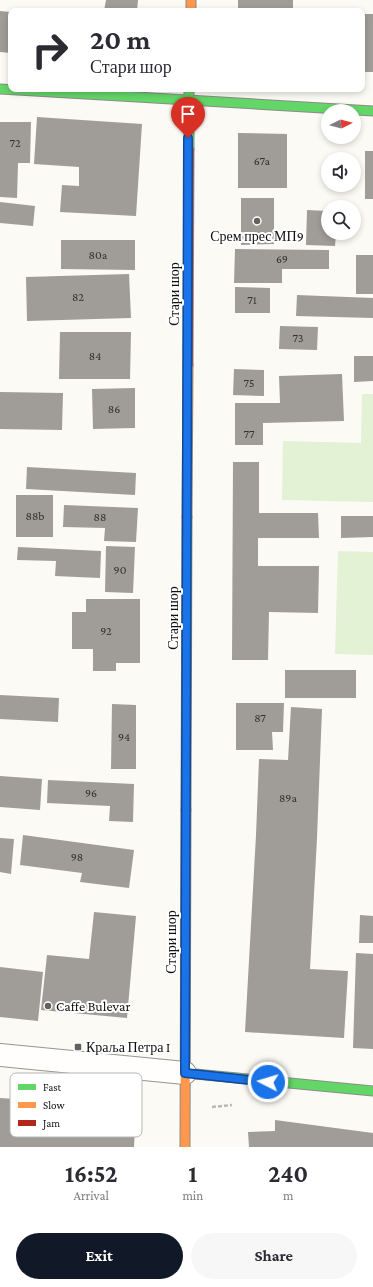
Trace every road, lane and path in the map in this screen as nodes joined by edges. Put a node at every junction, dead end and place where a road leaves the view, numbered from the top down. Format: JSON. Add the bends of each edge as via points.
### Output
{"nodes":[{"id":1,"x":44,"y":92,"type":"edge"},
{"id":2,"x":189,"y":92,"type":"edge"},
{"id":3,"x":189,"y":102,"type":"junction"},
{"id":4,"x":373,"y":111,"type":"edge"},
{"id":5,"x":0,"y":1055,"type":"edge"},
{"id":6,"x":185,"y":1073,"type":"junction"},
{"id":7,"x":373,"y":1091,"type":"edge"},
{"id":8,"x":185,"y":1147,"type":"edge"}],
"edges":[{"from":1,"to":3,"type":"main road"},
{"from":2,"to":3,"type":"main road","name":"Стари шор"},
{"from":3,"to":4,"type":"main road"},
{"from":3,"to":6,"type":"main road","name":"Стари шор"},
{"from":5,"to":6,"type":"street"},
{"from":6,"to":7,"type":"main road"},
{"from":6,"to":8,"type":"main road","name":"Стари шор"}]}
